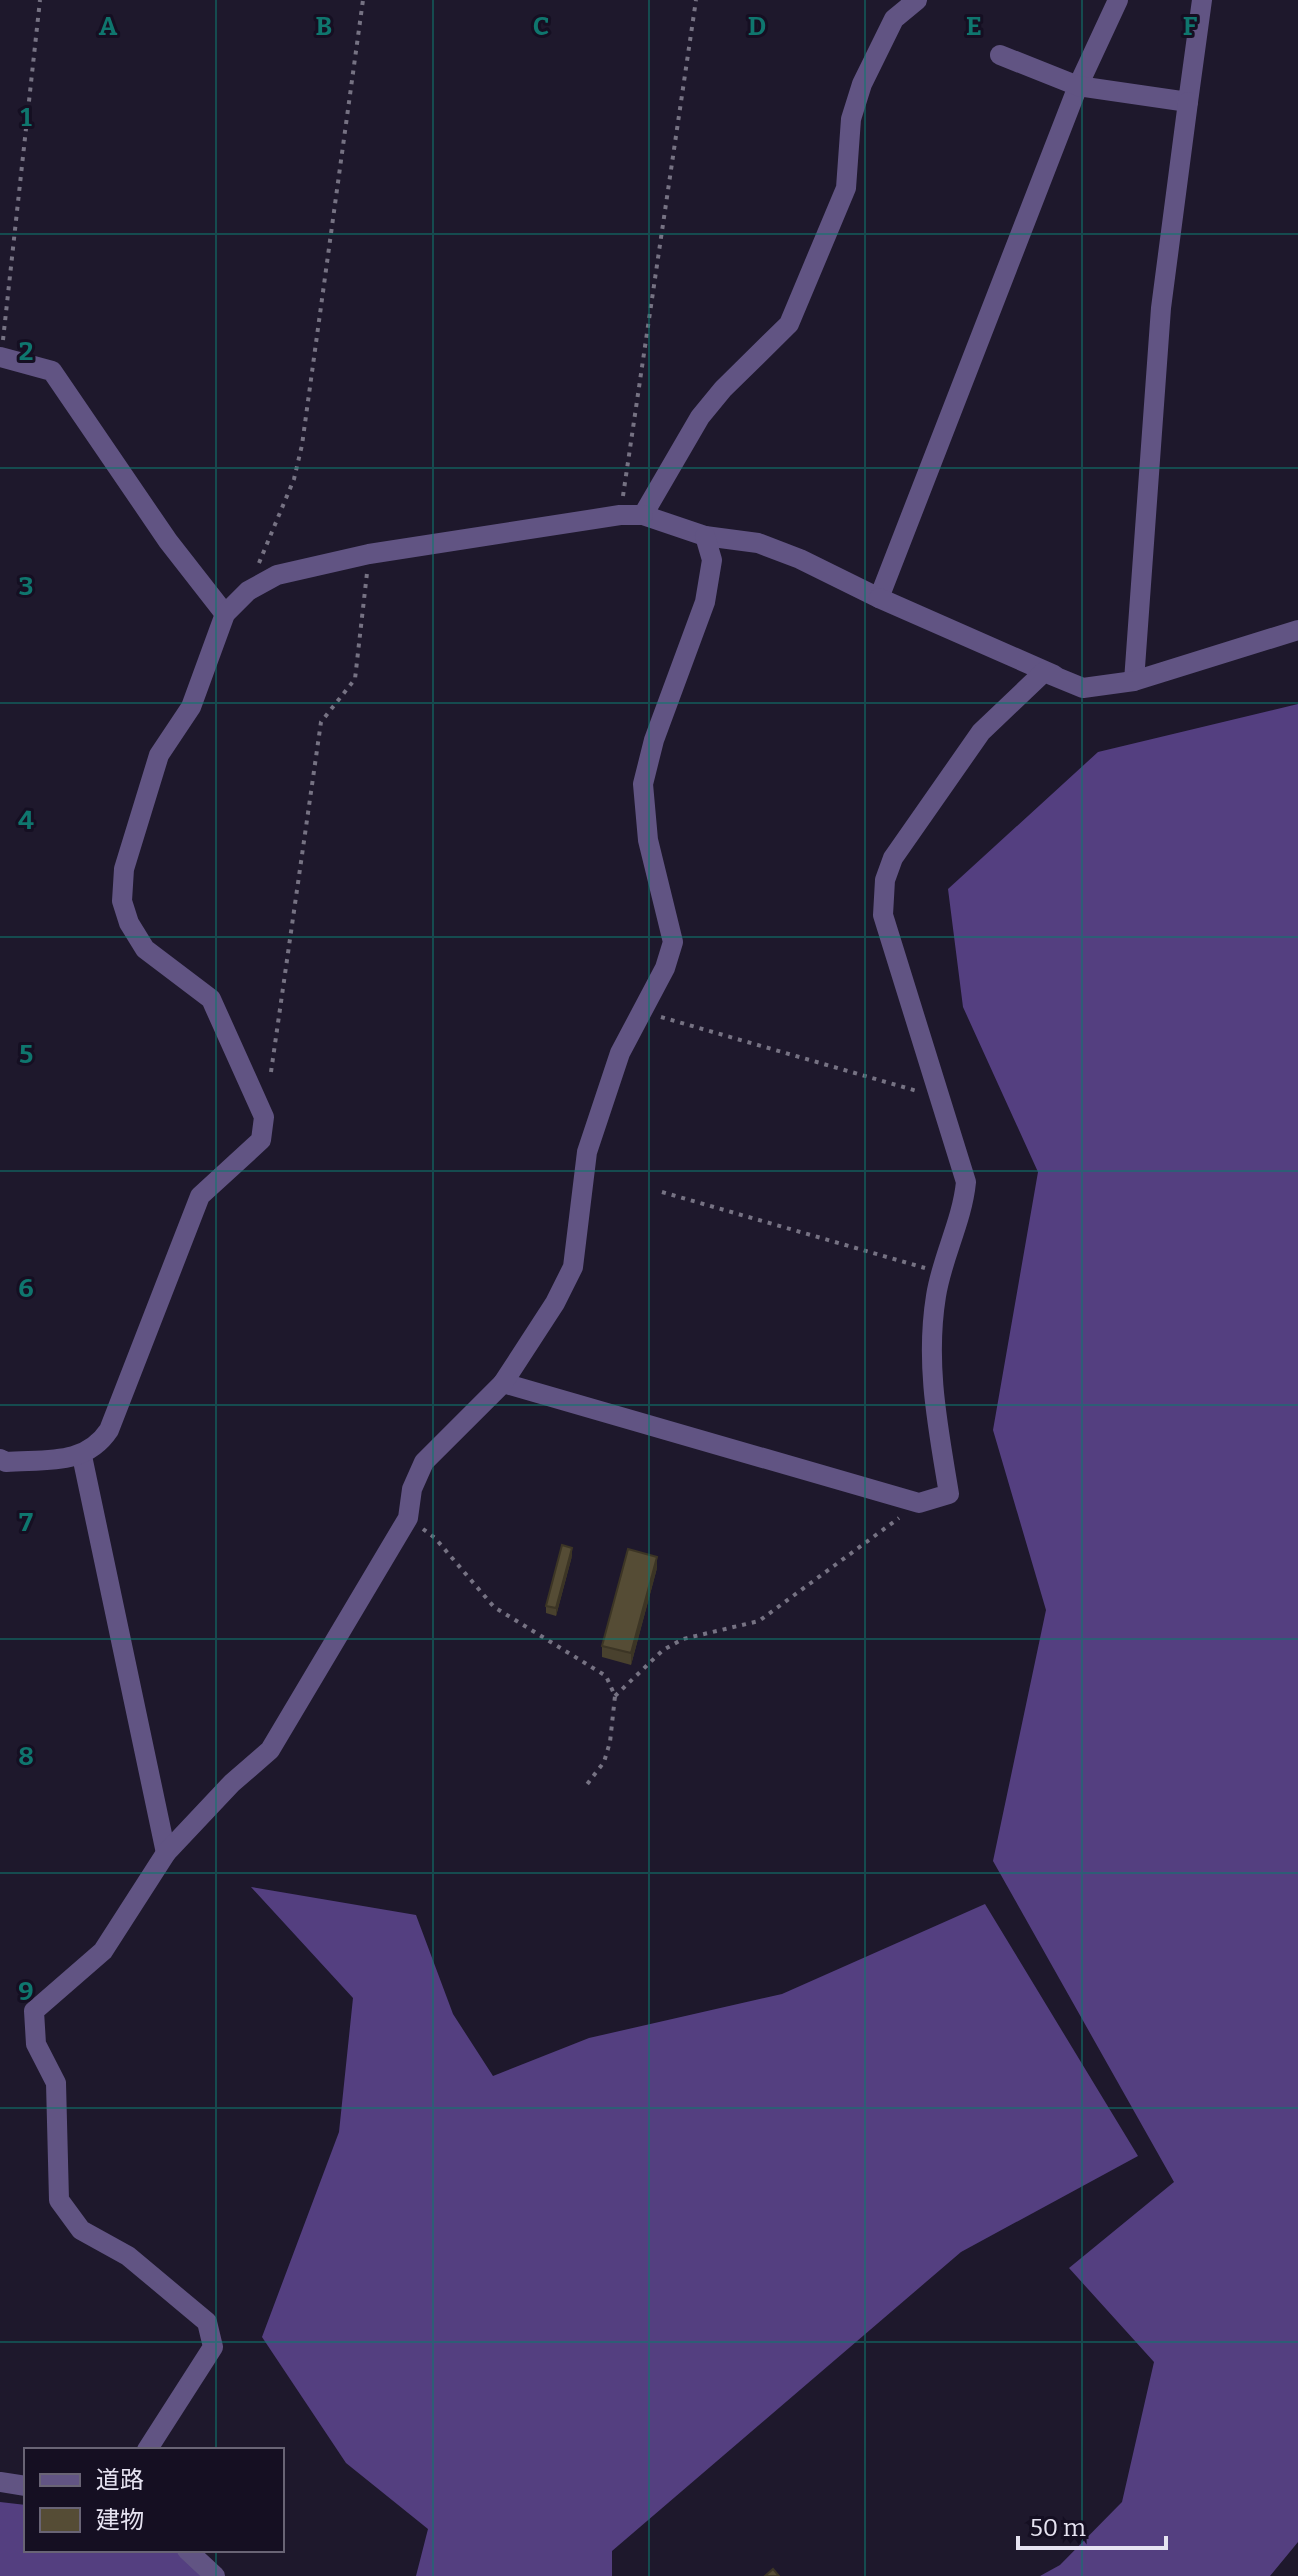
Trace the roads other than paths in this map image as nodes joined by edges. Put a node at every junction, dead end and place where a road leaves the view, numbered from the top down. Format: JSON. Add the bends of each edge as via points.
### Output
{"nodes":[{"id":1,"x":917,"y":0,"type":"edge"},
{"id":2,"x":1118,"y":0,"type":"edge"},
{"id":3,"x":1202,"y":0,"type":"edge"},
{"id":4,"x":1000,"y":55,"type":"dead end"},
{"id":5,"x":1078,"y":86,"type":"junction"},
{"id":6,"x":1188,"y":102,"type":"junction"},
{"id":7,"x":0,"y":357,"type":"edge"},
{"id":8,"x":643,"y":515,"type":"junction"},
{"id":9,"x":705,"y":536,"type":"junction"},
{"id":10,"x":879,"y":598,"type":"junction"},
{"id":11,"x":225,"y":614,"type":"junction"},
{"id":12,"x":1298,"y":630,"type":"edge"},
{"id":13,"x":1134,"y":681,"type":"junction"},
{"id":14,"x":1083,"y":688,"type":"junction"},
{"id":15,"x":503,"y":1383,"type":"junction"},
{"id":16,"x":82,"y":1456,"type":"junction"},
{"id":17,"x":0,"y":1459,"type":"edge"},
{"id":18,"x":166,"y":1853,"type":"junction"},
{"id":19,"x":148,"y":2448,"type":"edge"},
{"id":20,"x":0,"y":2482,"type":"edge"},
{"id":21,"x":24,"y":2486,"type":"edge"},
{"id":22,"x":189,"y":2552,"type":"edge"},
{"id":23,"x":215,"y":2576,"type":"edge"}],
"edges":[{"from":1,"to":8,"type":"street","via":[[894,19],[862,84],[851,119],[846,188],[789,324],[700,417]]},
{"from":2,"to":5,"type":"street"},
{"from":3,"to":6,"type":"street"},
{"from":4,"to":5,"type":"street"},
{"from":5,"to":6,"type":"street"},
{"from":5,"to":10,"type":"street"},
{"from":6,"to":13,"type":"street","via":[[1161,308]]},
{"from":7,"to":11,"type":"street","via":[[52,371],[168,541]]},
{"from":8,"to":9,"type":"street"},
{"from":8,"to":11,"type":"street","via":[[369,554],[277,575],[248,591]]},
{"from":9,"to":10,"type":"street","via":[[758,543]]},
{"from":9,"to":15,"type":"street","via":[[712,560],[705,602],[643,784],[648,840],[673,942],[620,1053],[587,1152],[573,1267]]},
{"from":10,"to":14,"type":"street"},
{"from":11,"to":16,"type":"street","via":[[191,707],[159,755],[124,869],[122,901],[145,949],[211,999],[264,1117],[261,1140],[200,1196],[109,1430]]},
{"from":12,"to":13,"type":"street"},
{"from":13,"to":14,"type":"street"},
{"from":14,"to":15,"type":"street","via":[[1044,672],[981,732],[893,858],[885,880],[883,915],[966,1182],[963,1209],[936,1295],[930,1385],[949,1494],[919,1503]]},
{"from":15,"to":18,"type":"street","via":[[424,1462],[412,1489],[408,1518],[270,1750]]},
{"from":16,"to":17,"type":"street"},
{"from":16,"to":18,"type":"street"},
{"from":18,"to":19,"type":"street","via":[[103,1951],[34,2011],[36,2044],[56,2083],[59,2200],[81,2230],[128,2256],[207,2322],[213,2347]]},
{"from":20,"to":21,"type":"street"},
{"from":22,"to":23,"type":"street"}]}
